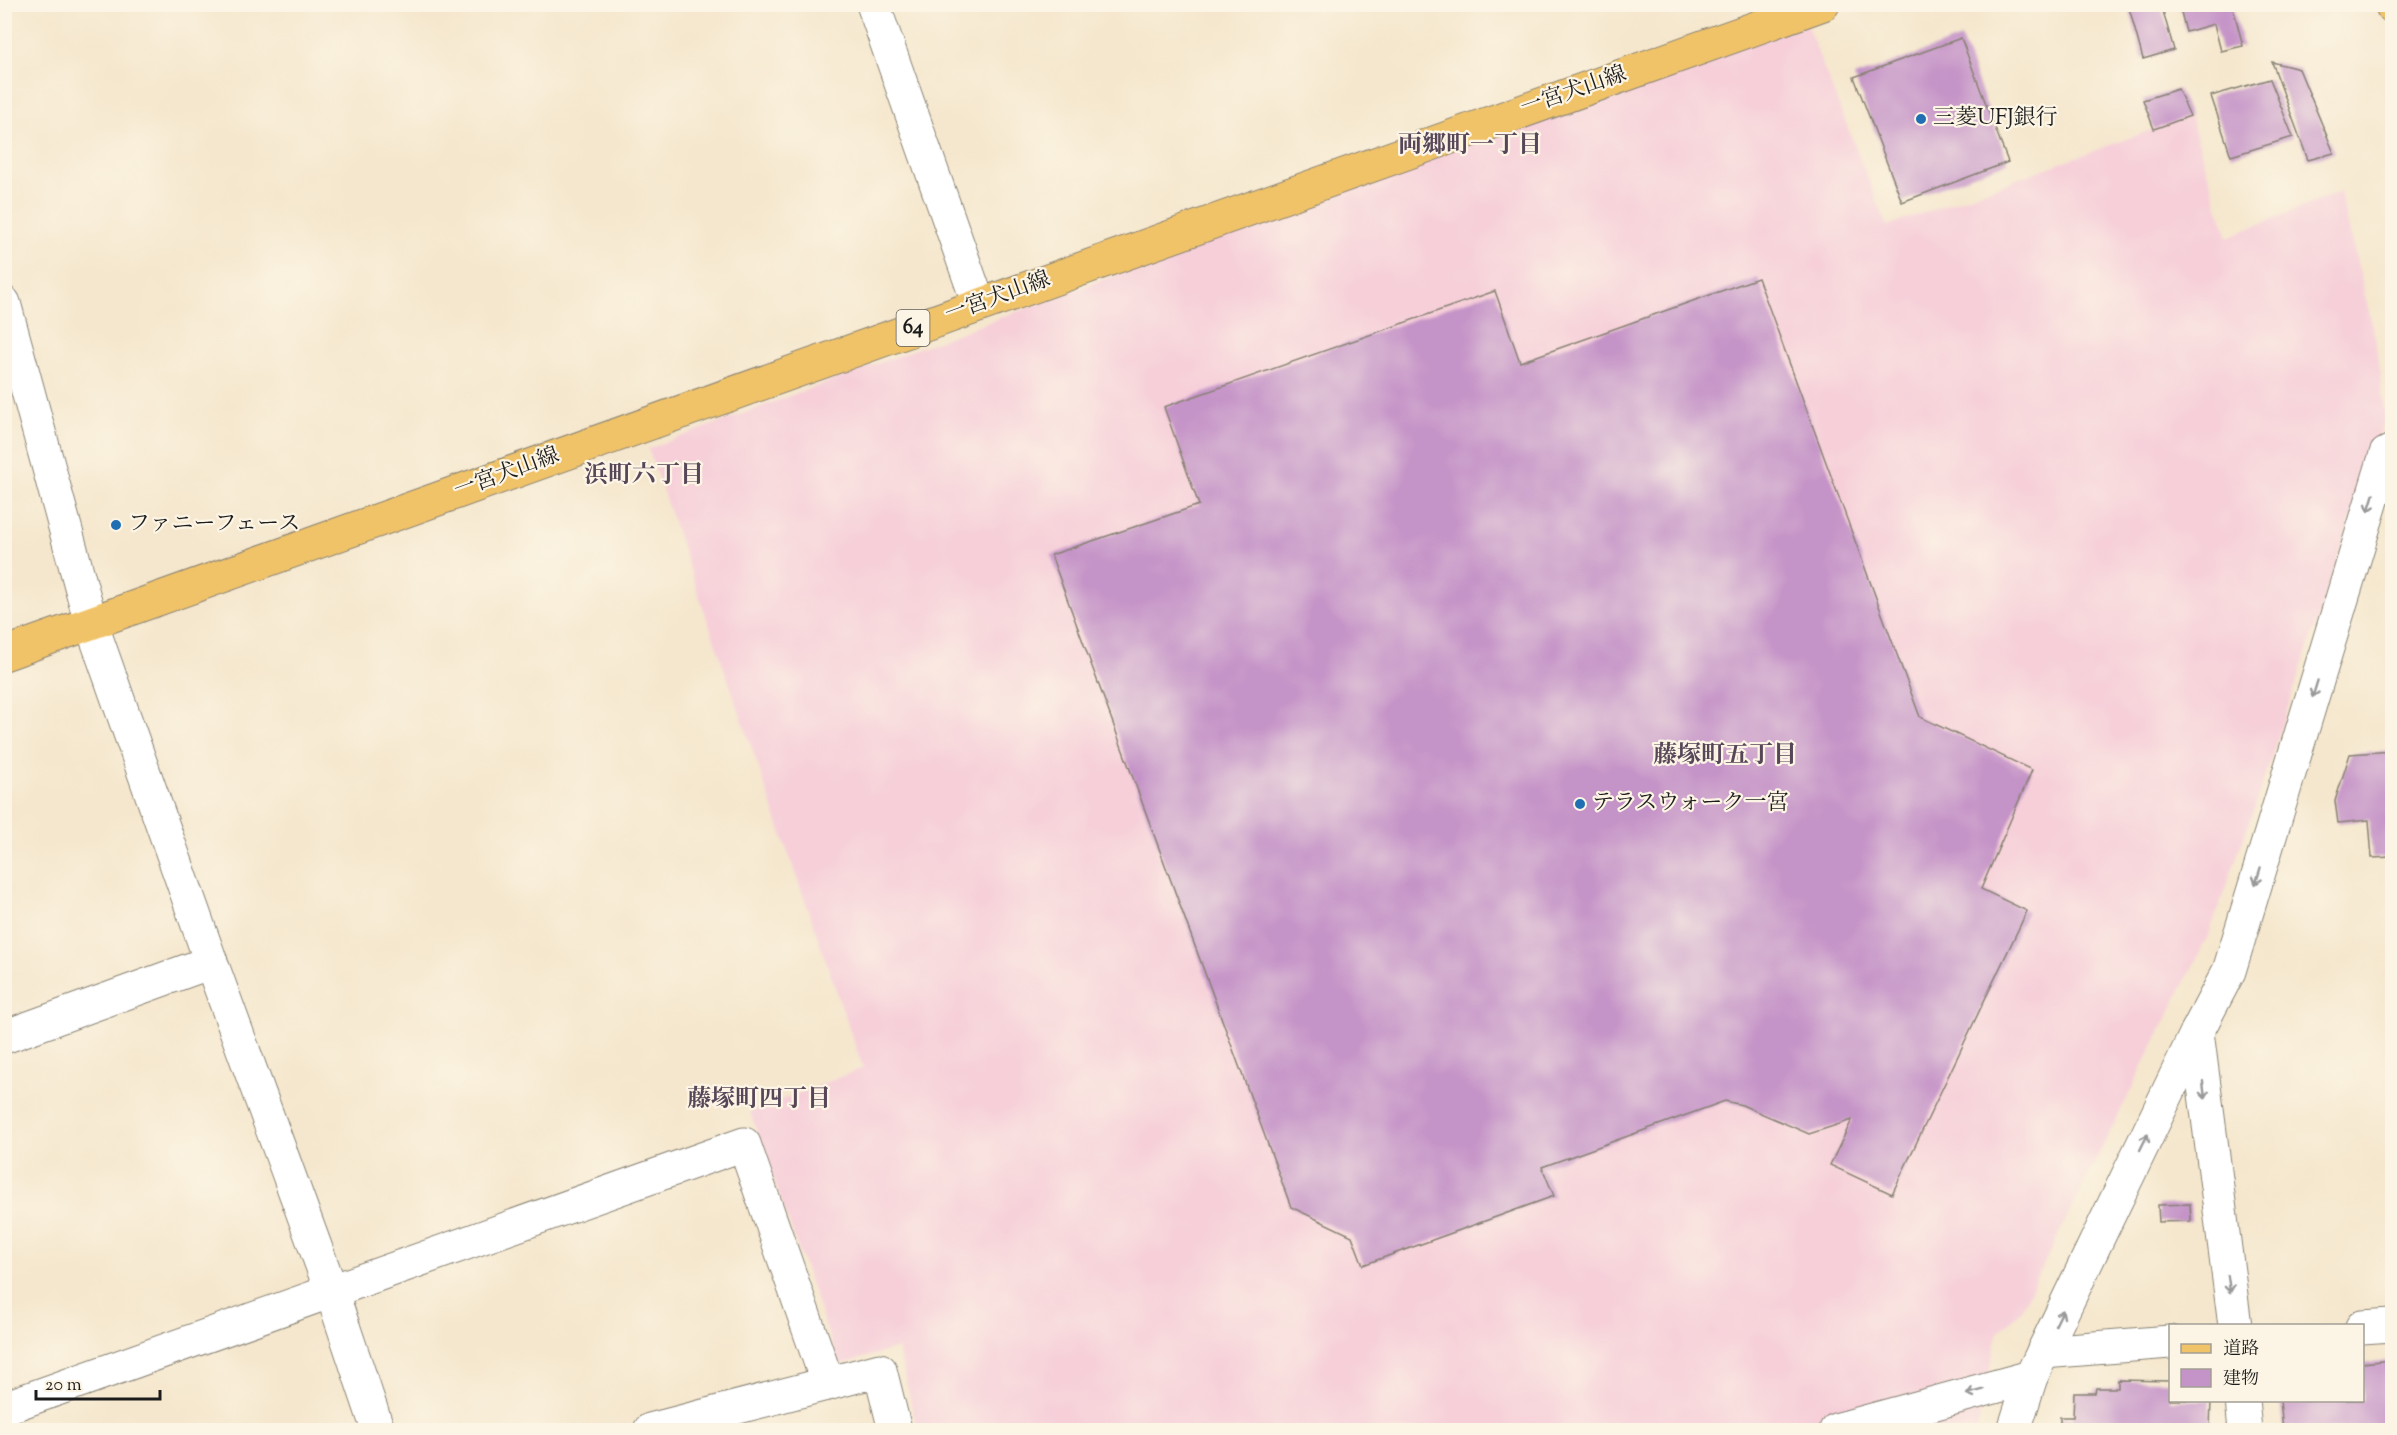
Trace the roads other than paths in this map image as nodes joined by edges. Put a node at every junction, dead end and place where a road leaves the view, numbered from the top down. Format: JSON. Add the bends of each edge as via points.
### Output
{"nodes":[{"id":1,"x":873,"y":4,"type":"edge"},
{"id":2,"x":1822,"y":4,"type":"edge"},
{"id":3,"x":4,"y":303,"type":"edge"},
{"id":4,"x":979,"y":305,"type":"junction"},
{"id":5,"x":2392,"y":451,"type":"edge"},
{"id":6,"x":91,"y":623,"type":"junction"},
{"id":7,"x":4,"y":654,"type":"edge"},
{"id":8,"x":211,"y":962,"type":"junction"},
{"id":9,"x":2197,"y":1032,"type":"junction"},
{"id":10,"x":4,"y":1037,"type":"edge"},
{"id":11,"x":330,"y":1290,"type":"junction"},
{"id":12,"x":2235,"y":1324,"type":"edge"},
{"id":13,"x":2392,"y":1325,"type":"edge"},
{"id":14,"x":2364,"y":1327,"type":"edge"},
{"id":15,"x":2169,"y":1342,"type":"edge"},
{"id":16,"x":2037,"y":1364,"type":"junction"},
{"id":17,"x":828,"y":1384,"type":"junction"},
{"id":18,"x":2242,"y":1402,"type":"edge"},
{"id":19,"x":4,"y":1408,"type":"edge"},
{"id":20,"x":378,"y":1431,"type":"edge"},
{"id":21,"x":650,"y":1431,"type":"edge"},
{"id":22,"x":895,"y":1431,"type":"edge"},
{"id":23,"x":1836,"y":1431,"type":"edge"},
{"id":24,"x":2014,"y":1431,"type":"edge"},
{"id":25,"x":2245,"y":1431,"type":"edge"}],
"edges":[{"from":1,"to":4,"type":"street"},
{"from":2,"to":4,"type":"main road","name":"一宮犬山線","number":"64"},
{"from":3,"to":6,"type":"street"},
{"from":4,"to":6,"type":"main road","name":"一宮犬山線","number":"64"},
{"from":5,"to":9,"type":"street","one_way":true,"via":[[2386,454],[2229,971]]},
{"from":6,"to":7,"type":"main road","name":"一宮犬山線","number":"64"},
{"from":6,"to":8,"type":"street"},
{"from":8,"to":10,"type":"street"},
{"from":8,"to":11,"type":"street"},
{"from":9,"to":12,"type":"street","one_way":true},
{"from":16,"to":9,"type":"street","one_way":true},
{"from":11,"to":17,"type":"street","via":[[744,1144]]},
{"from":11,"to":19,"type":"street"},
{"from":11,"to":20,"type":"street"},
{"from":13,"to":14,"type":"street"},
{"from":15,"to":16,"type":"street"},
{"from":16,"to":23,"type":"street","one_way":true},
{"from":16,"to":24,"type":"street"},
{"from":17,"to":21,"type":"street"},
{"from":17,"to":22,"type":"street","via":[[880,1370]]},
{"from":18,"to":25,"type":"street"}]}
